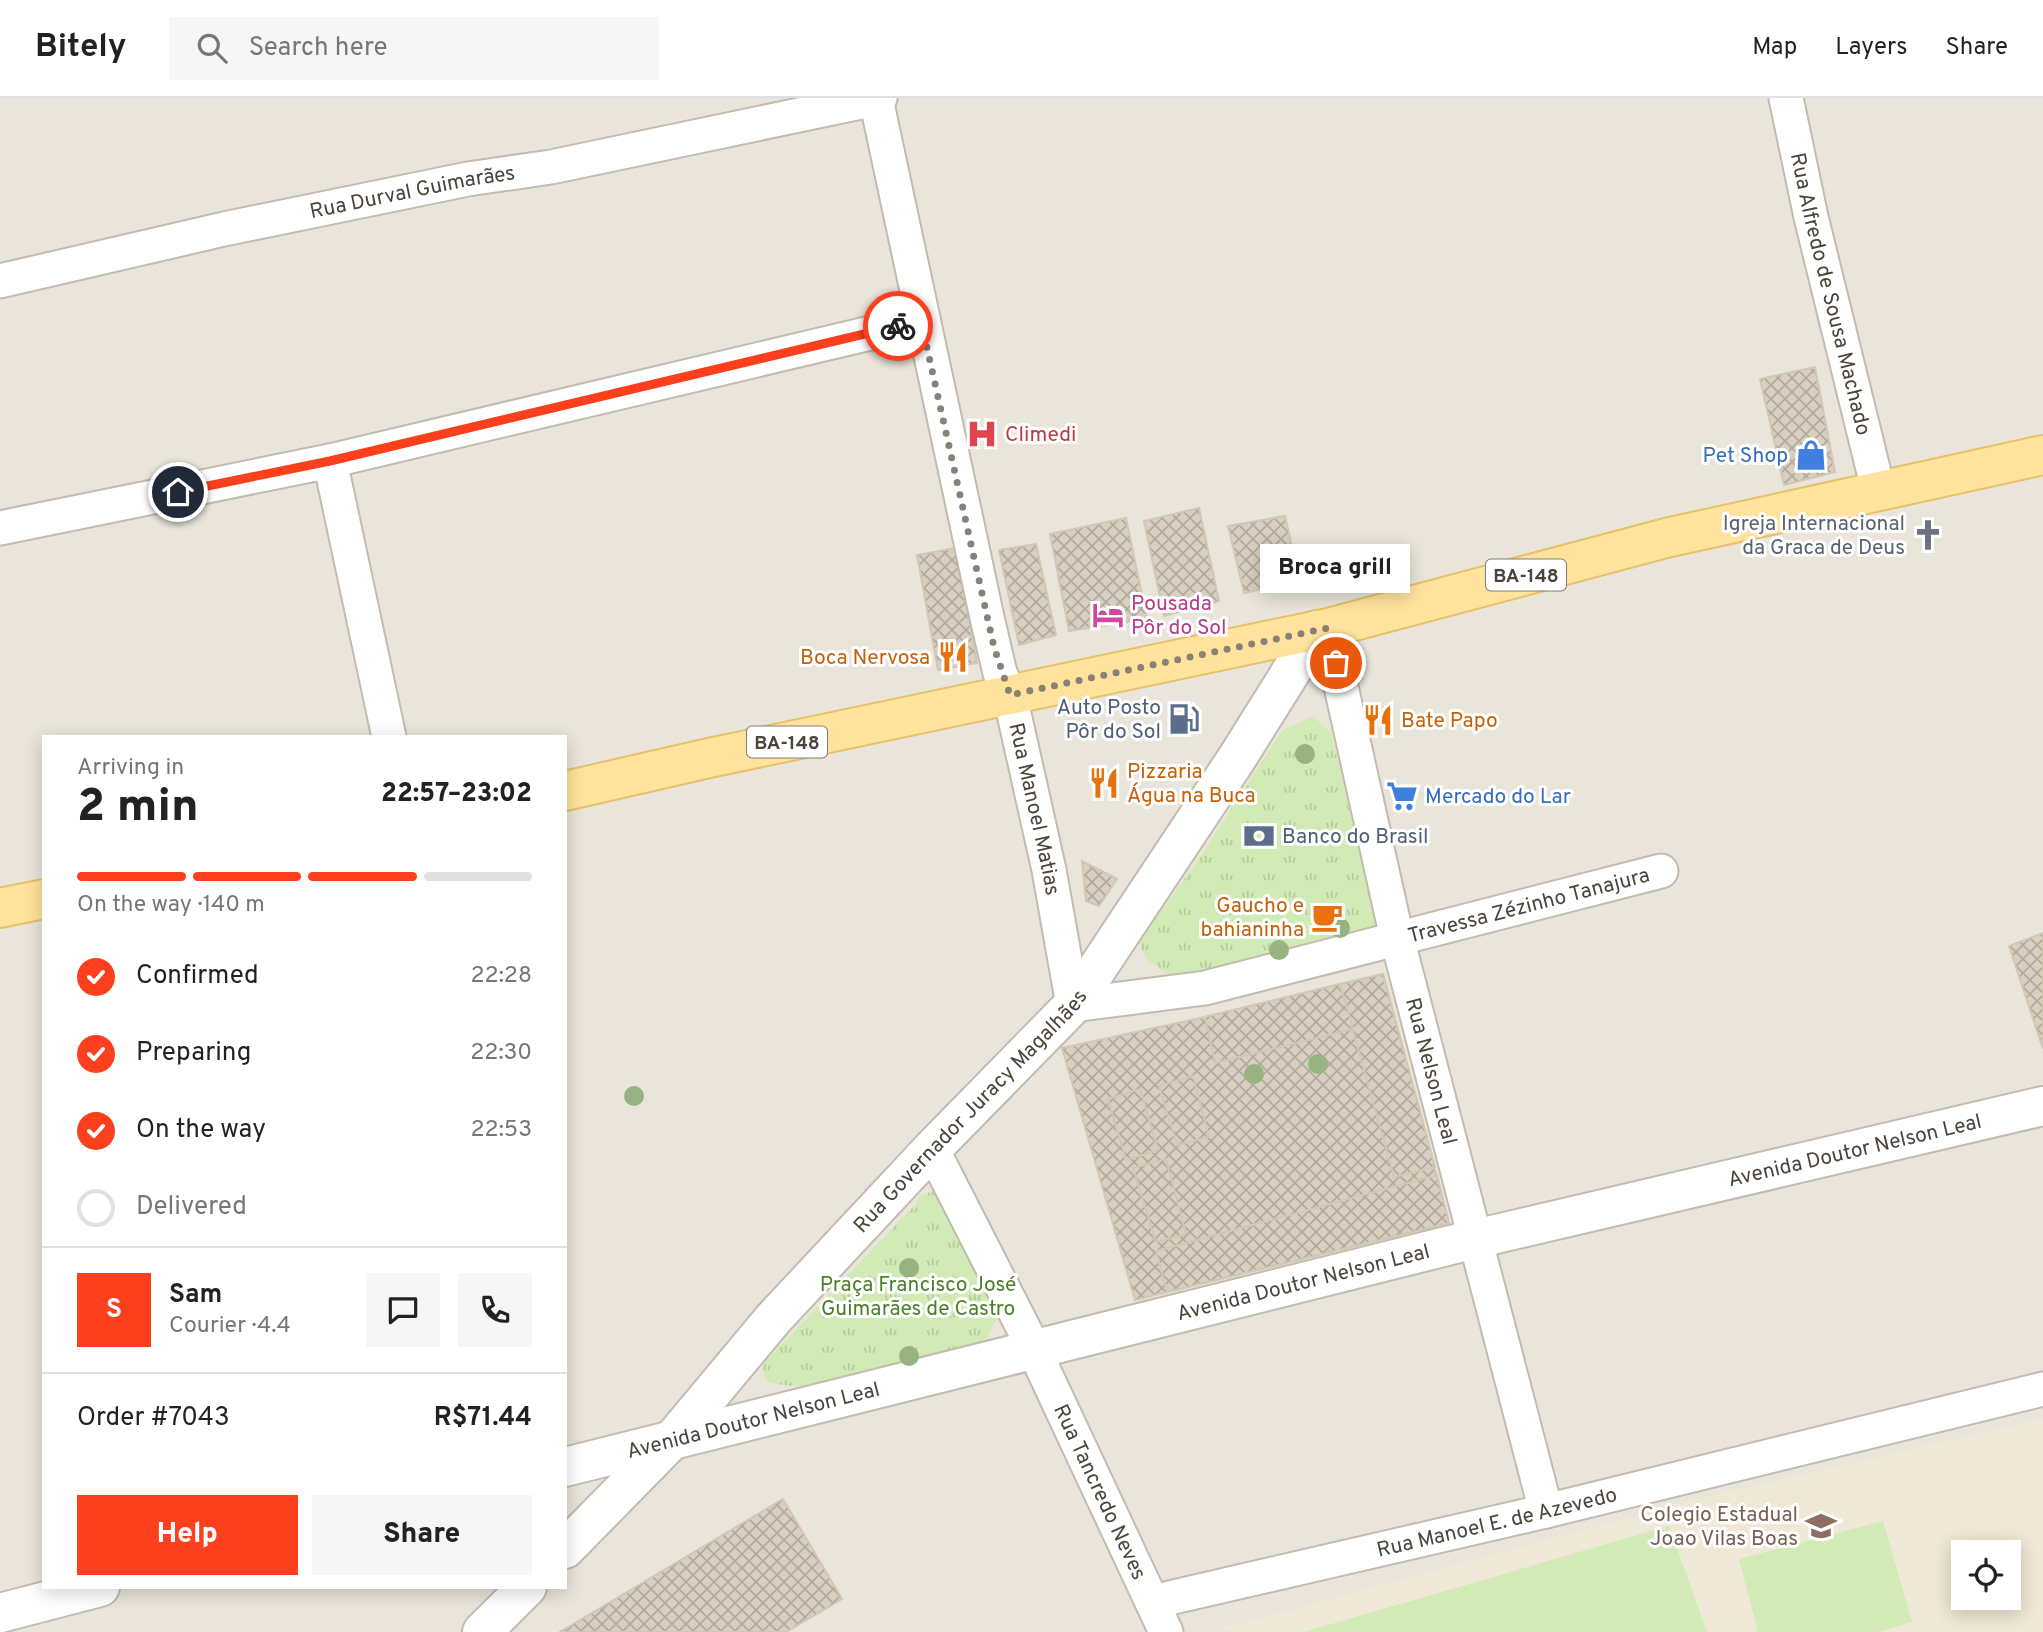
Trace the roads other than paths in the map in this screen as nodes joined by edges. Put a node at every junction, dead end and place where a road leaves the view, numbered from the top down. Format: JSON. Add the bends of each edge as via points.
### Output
{"nodes":[{"id":1,"x":1786,"y":98,"type":"edge"},
{"id":2,"x":823,"y":103,"type":"edge"},
{"id":3,"x":878,"y":107,"type":"edge"},
{"id":4,"x":0,"y":281,"type":"edge"},
{"id":5,"x":921,"y":321,"type":"junction"},
{"id":6,"x":2043,"y":455,"type":"edge"},
{"id":7,"x":330,"y":461,"type":"junction"},
{"id":8,"x":1878,"y":489,"type":"junction"},
{"id":9,"x":0,"y":528,"type":"edge"},
{"id":10,"x":1322,"y":629,"type":"junction"},
{"id":11,"x":1010,"y":695,"type":"junction"},
{"id":12,"x":389,"y":735,"type":"edge"},
{"id":13,"x":567,"y":791,"type":"edge"},
{"id":14,"x":1661,"y":871,"type":"dead end"},
{"id":15,"x":42,"y":899,"type":"edge"},
{"id":16,"x":0,"y":908,"type":"edge"},
{"id":17,"x":1397,"y":938,"type":"junction"},
{"id":18,"x":1073,"y":1005,"type":"junction"},
{"id":19,"x":2043,"y":1106,"type":"edge"},
{"id":20,"x":932,"y":1149,"type":"junction"},
{"id":21,"x":1475,"y":1239,"type":"junction"},
{"id":22,"x":1034,"y":1350,"type":"junction"},
{"id":23,"x":2043,"y":1388,"type":"edge"},
{"id":24,"x":673,"y":1439,"type":"junction"},
{"id":25,"x":567,"y":1466,"type":"edge"},
{"id":26,"x":1546,"y":1511,"type":"junction"},
{"id":27,"x":567,"y":1547,"type":"edge"},
{"id":28,"x":92,"y":1589,"type":"edge"},
{"id":29,"x":525,"y":1589,"type":"edge"},
{"id":30,"x":1152,"y":1602,"type":"junction"},
{"id":31,"x":0,"y":1613,"type":"edge"},
{"id":32,"x":482,"y":1632,"type":"edge"},
{"id":33,"x":1166,"y":1632,"type":"edge"}],
"edges":[{"from":1,"to":8,"type":"street","name":"Rua Alfredo de Sousa Machado"},
{"from":2,"to":3,"type":"street","name":"Rua Durval Guimarães"},
{"from":2,"to":4,"type":"street","name":"Rua Durval Guimarães","via":[[551,167],[468,179],[224,229]]},
{"from":3,"to":5,"type":"street","name":"Rua Manoel Matias"},
{"from":5,"to":7,"type":"street"},
{"from":5,"to":11,"type":"street","name":"Rua Manoel Matias","via":[[994,647]]},
{"from":6,"to":8,"type":"main road","number":"BA-148"},
{"from":7,"to":9,"type":"street"},
{"from":7,"to":12,"type":"street"},
{"from":8,"to":10,"type":"main road","number":"BA-148","via":[[1666,538]]},
{"from":10,"to":11,"type":"main road","number":"BA-148"},
{"from":10,"to":17,"type":"street","name":"Rua Nelson Leal"},
{"from":10,"to":18,"type":"street","name":"Rua Governador Juracy Magalhães"},
{"from":11,"to":13,"type":"main road","number":"BA-148"},
{"from":11,"to":18,"type":"street","name":"Rua Manoel Matias"},
{"from":14,"to":17,"type":"street","name":"Travessa Zézinho Tanajura"},
{"from":15,"to":16,"type":"main road"},
{"from":17,"to":18,"type":"street","name":"Travessa Zézinho Tanajura","via":[[1205,988]]},
{"from":17,"to":21,"type":"street","name":"Rua Nelson Leal"},
{"from":18,"to":20,"type":"street","name":"Rua Governador Juracy Magalhães"},
{"from":19,"to":21,"type":"street","name":"Avenida Doutor Nelson Leal"},
{"from":20,"to":22,"type":"street","name":"Rua Tancredo Neves"},
{"from":20,"to":24,"type":"street","name":"Rua Governador Juracy Magalhães","via":[[774,1318]]},
{"from":21,"to":22,"type":"street","name":"Avenida Doutor Nelson Leal"},
{"from":21,"to":26,"type":"street","name":"Rua Nelson Leal"},
{"from":22,"to":24,"type":"street","name":"Avenida Doutor Nelson Leal"},
{"from":22,"to":30,"type":"street","name":"Rua Tancredo Neves"},
{"from":23,"to":26,"type":"street","name":"Rua Manoel E. de Azevedo"},
{"from":24,"to":25,"type":"street","name":"Avenida Doutor Nelson Leal"},
{"from":24,"to":27,"type":"street","name":"Rua Governador Juracy Magalhães"},
{"from":26,"to":30,"type":"street","name":"Rua Manoel E. de Azevedo"},
{"from":28,"to":31,"type":"street"},
{"from":29,"to":32,"type":"street"},
{"from":30,"to":33,"type":"street","name":"Rua Tancredo Neves"}]}
